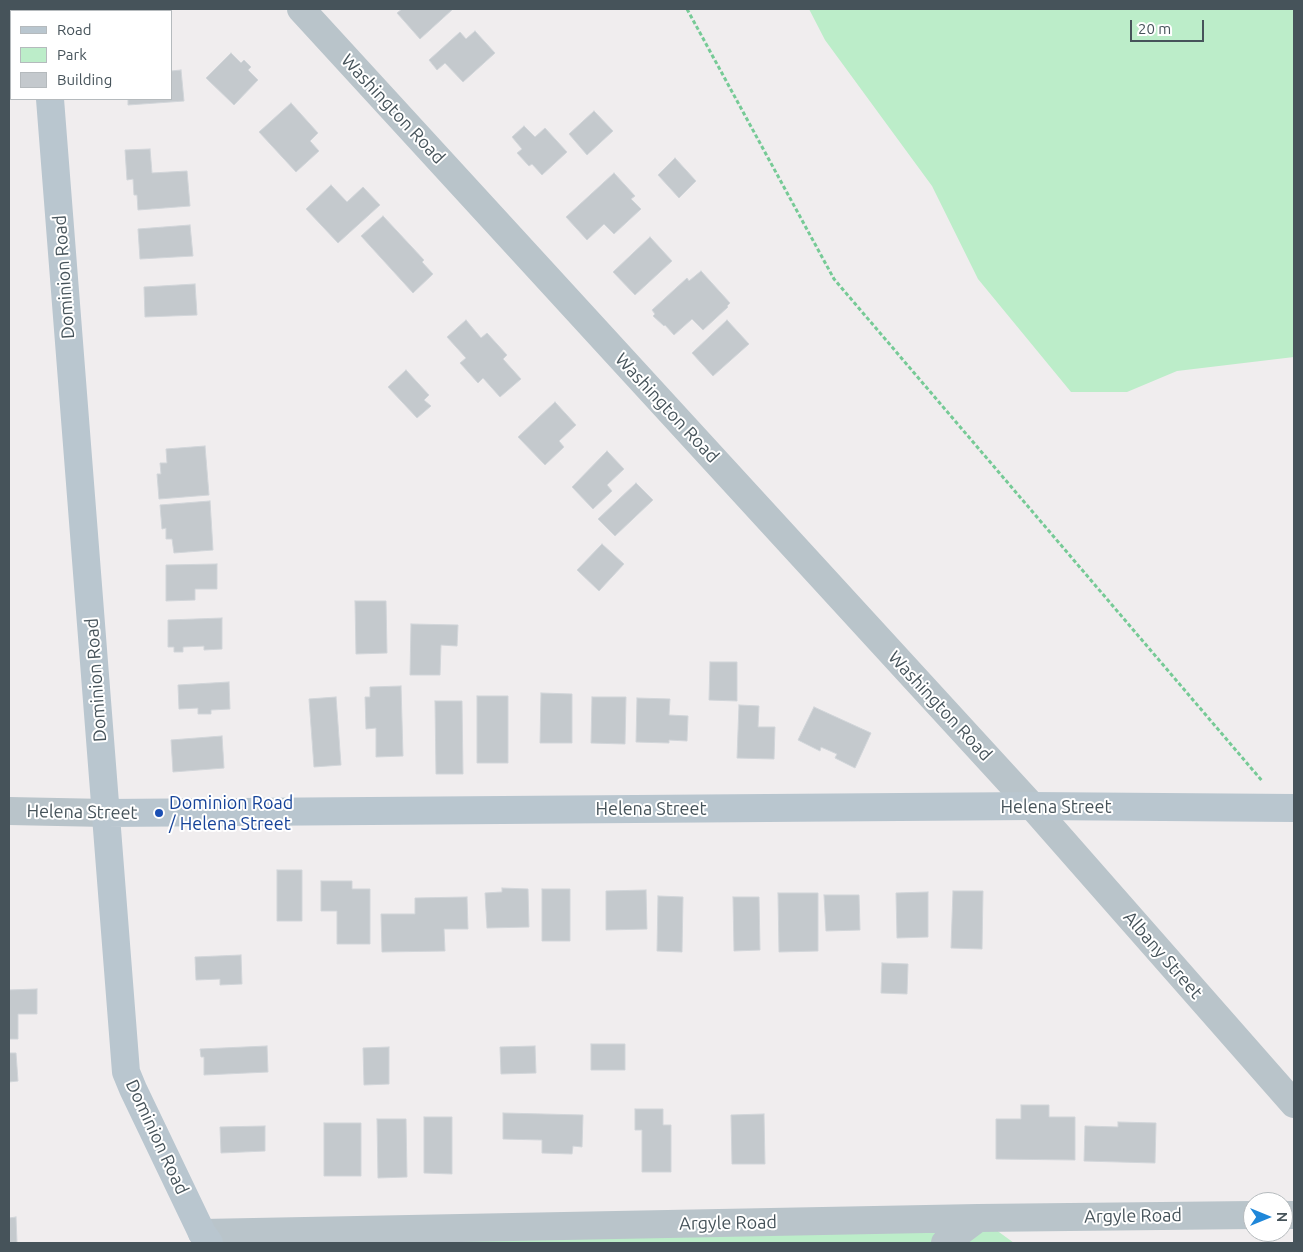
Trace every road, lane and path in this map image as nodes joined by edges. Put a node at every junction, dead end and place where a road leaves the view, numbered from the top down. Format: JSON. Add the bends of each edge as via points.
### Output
{"nodes":[{"id":1,"x":301,"y":9,"type":"edge"},
{"id":2,"x":687,"y":9,"type":"edge"},
{"id":3,"x":50,"y":100,"type":"edge"},
{"id":4,"x":1032,"y":806,"type":"junction"},
{"id":5,"x":1290,"y":808,"type":"edge"},
{"id":6,"x":9,"y":811,"type":"edge"},
{"id":7,"x":106,"y":813,"type":"junction"},
{"id":8,"x":1294,"y":1104,"type":"edge"},
{"id":9,"x":1243,"y":1215,"type":"edge"},
{"id":10,"x":978,"y":1218,"type":"junction"},
{"id":11,"x":206,"y":1238,"type":"edge"},
{"id":12,"x":945,"y":1243,"type":"edge"}],
"edges":[{"from":1,"to":4,"type":"street","name":"Washington Road"},
{"from":2,"to":5,"type":"path","via":[[834,279]]},
{"from":3,"to":7,"type":"main road","name":"Dominion Road"},
{"from":4,"to":5,"type":"main road","name":"Helena Street"},
{"from":4,"to":7,"type":"main road","name":"Helena Street"},
{"from":4,"to":8,"type":"street","name":"Albany Street"},
{"from":6,"to":7,"type":"street","name":"Helena Street"},
{"from":7,"to":11,"type":"main road","name":"Dominion Road","via":[[126,1072]]},
{"from":9,"to":10,"type":"street","name":"Argyle Road"},
{"from":10,"to":11,"type":"street","name":"Argyle Road"},
{"from":10,"to":12,"type":"street"}]}
